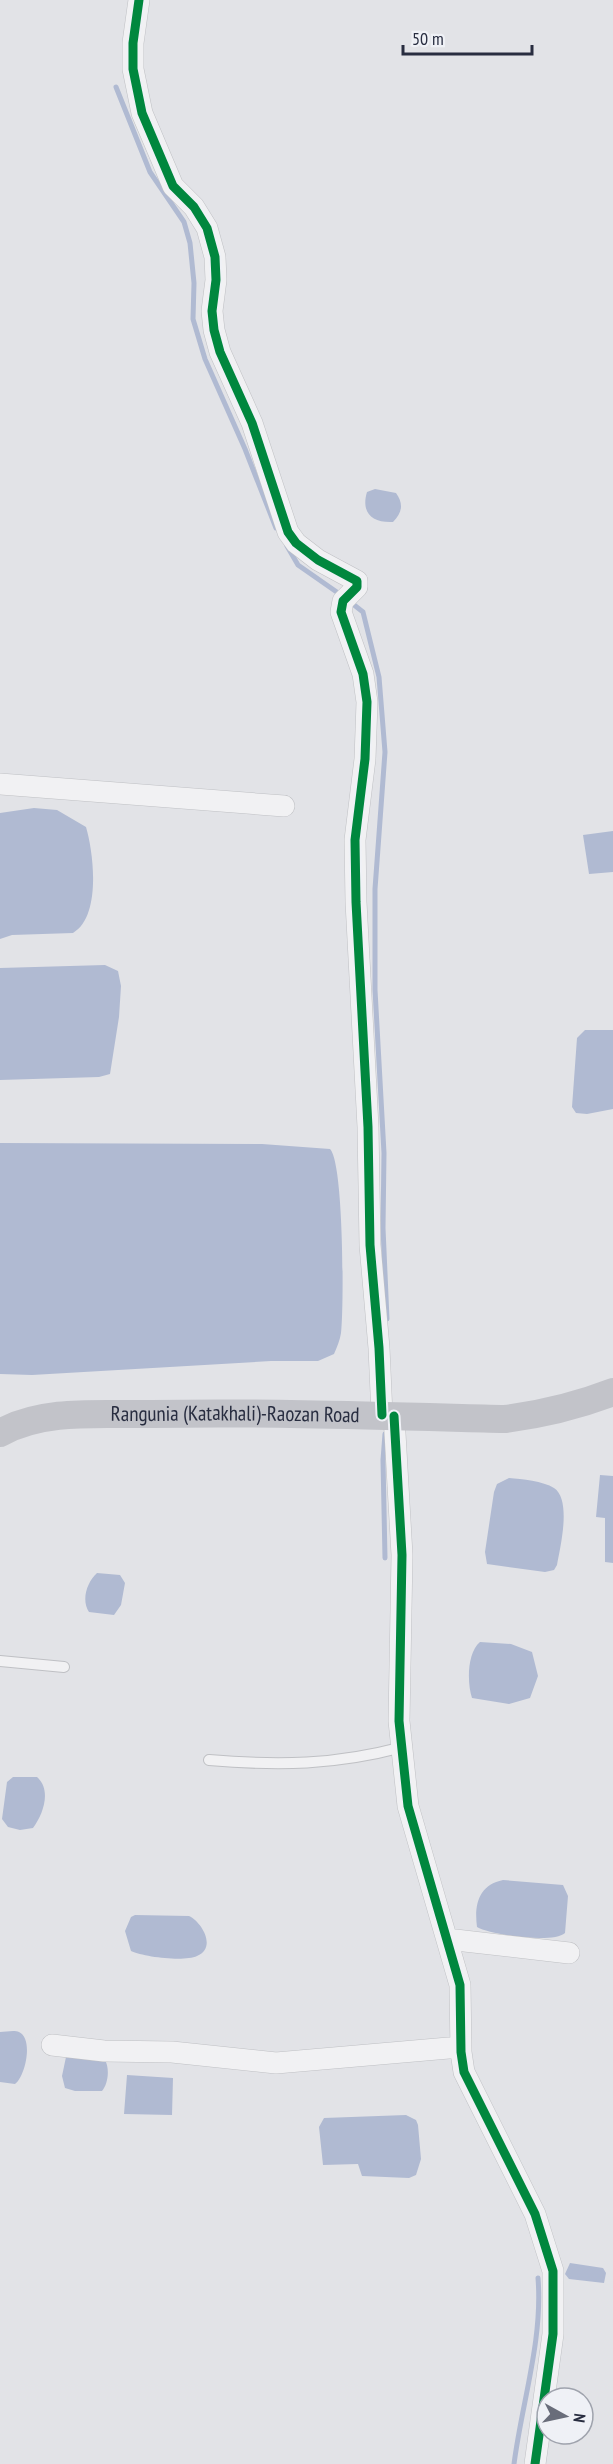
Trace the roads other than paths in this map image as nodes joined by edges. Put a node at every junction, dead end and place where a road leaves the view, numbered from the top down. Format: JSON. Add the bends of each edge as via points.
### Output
{"nodes":[{"id":1,"x":139,"y":0,"type":"edge"},
{"id":2,"x":0,"y":784,"type":"edge"},
{"id":3,"x":284,"y":806,"type":"dead end"},
{"id":4,"x":613,"y":1392,"type":"edge"},
{"id":5,"x":388,"y":1416,"type":"junction"},
{"id":6,"x":0,"y":1433,"type":"edge"},
{"id":7,"x":0,"y":1661,"type":"edge"},
{"id":8,"x":64,"y":1667,"type":"dead end"},
{"id":9,"x":403,"y":1746,"type":"junction"},
{"id":10,"x":209,"y":1760,"type":"dead end"},
{"id":11,"x":447,"y":1940,"type":"junction"},
{"id":12,"x":570,"y":1953,"type":"dead end"},
{"id":13,"x":52,"y":2045,"type":"dead end"},
{"id":14,"x":460,"y":2047,"type":"junction"},
{"id":15,"x":535,"y":2464,"type":"edge"}],
"edges":[{"from":1,"to":5,"type":"street","via":[[133,43],[135,87],[173,186],[194,207],[207,228],[214,257],[213,311],[220,352],[252,423],[288,532],[318,560],[355,579],[341,612],[363,674],[367,702],[355,840],[356,902],[369,1216]]},
{"from":2,"to":3,"type":"street"},
{"from":4,"to":5,"type":"main road","name":"Rangunia (Katakhali)-Raozan Road","via":[[575,1406],[505,1419]]},
{"from":5,"to":6,"type":"main road","name":"Rangunia (Katakhali)-Raozan Road","via":[[88,1415],[42,1418]]},
{"from":5,"to":9,"type":"street","via":[[402,1555],[399,1720]]},
{"from":7,"to":8,"type":"lane"},
{"from":9,"to":10,"type":"lane","via":[[341,1760],[276,1766]]},
{"from":9,"to":11,"type":"street","via":[[408,1806]]},
{"from":11,"to":12,"type":"street"},
{"from":11,"to":14,"type":"street","via":[[460,1985]]},
{"from":13,"to":14,"type":"street","via":[[276,2063]]},
{"from":14,"to":15,"type":"street","via":[[464,2072],[535,2214],[553,2271],[553,2334]]}]}
